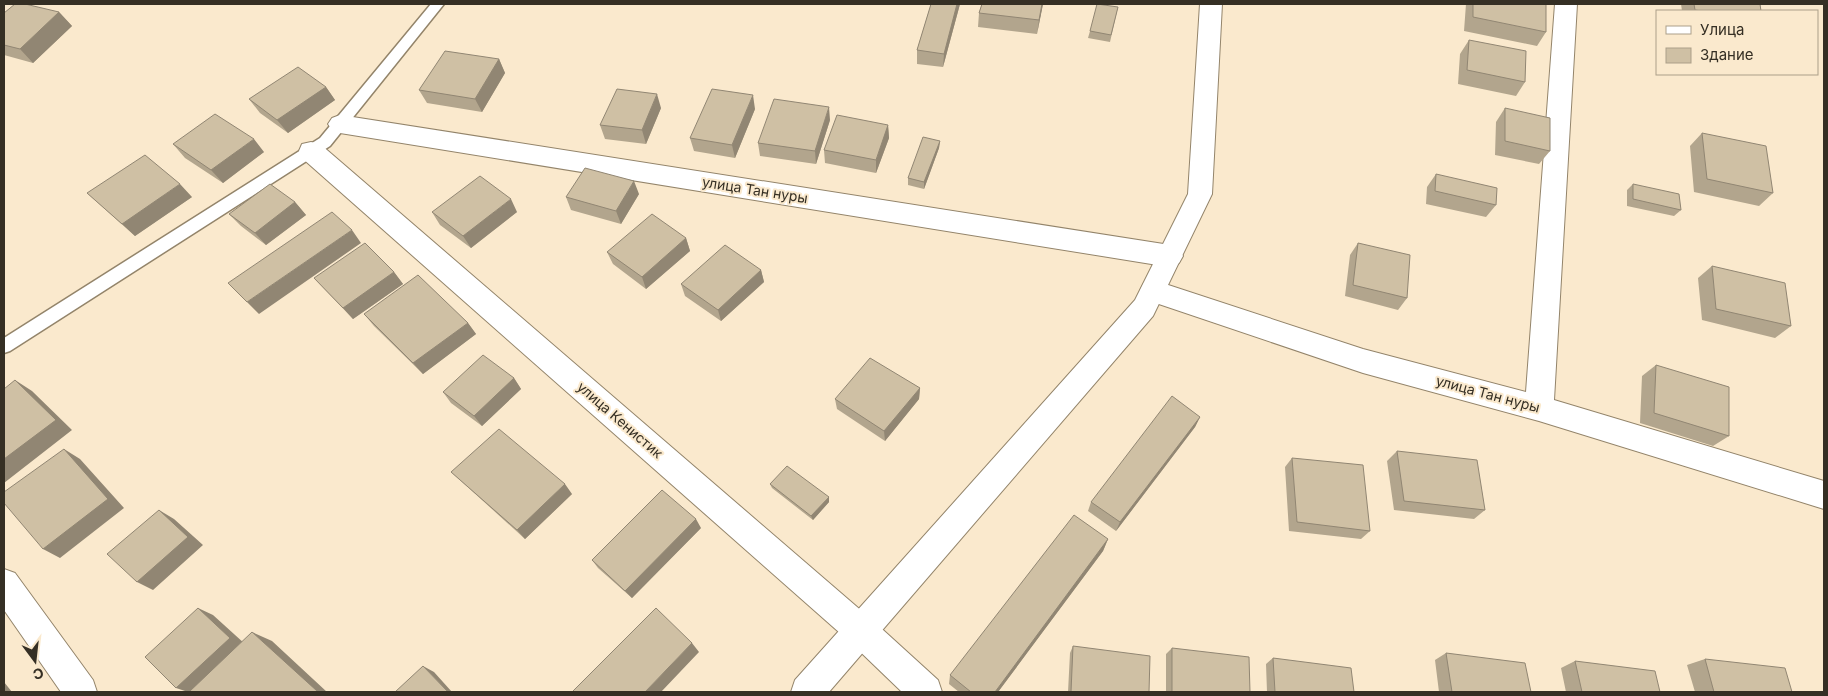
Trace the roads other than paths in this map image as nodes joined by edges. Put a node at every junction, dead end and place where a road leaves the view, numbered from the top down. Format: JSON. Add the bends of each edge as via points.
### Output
{"nodes":[{"id":1,"x":438,"y":4,"type":"edge"},
{"id":2,"x":1212,"y":4,"type":"edge"},
{"id":3,"x":1566,"y":4,"type":"edge"},
{"id":4,"x":340,"y":124,"type":"junction"},
{"id":5,"x":311,"y":151,"type":"junction"},
{"id":6,"x":1170,"y":256,"type":"junction"},
{"id":7,"x":1153,"y":291,"type":"junction"},
{"id":8,"x":4,"y":346,"type":"edge"},
{"id":9,"x":1539,"y":408,"type":"junction"},
{"id":10,"x":1824,"y":495,"type":"edge"},
{"id":11,"x":4,"y":584,"type":"edge"},
{"id":12,"x":860,"y":630,"type":"junction"},
{"id":13,"x":81,"y":692,"type":"edge"},
{"id":14,"x":807,"y":692,"type":"edge"},
{"id":15,"x":926,"y":692,"type":"edge"}],
"edges":[{"from":1,"to":4,"type":"lane"},
{"from":2,"to":6,"type":"street","via":[[1200,194]]},
{"from":3,"to":9,"type":"street"},
{"from":4,"to":5,"type":"lane","via":[[325,142]]},
{"from":4,"to":6,"type":"street","name":"улица Тан нуры"},
{"from":5,"to":8,"type":"lane"},
{"from":5,"to":12,"type":"street","name":"улица Кенистик"},
{"from":6,"to":7,"type":"street"},
{"from":7,"to":9,"type":"street","name":"улица Тан нуры","via":[[1363,360]]},
{"from":7,"to":12,"type":"street","via":[[1144,308]]},
{"from":9,"to":10,"type":"street","name":"улица Тан нуры"},
{"from":11,"to":13,"type":"street"},
{"from":12,"to":14,"type":"street"},
{"from":12,"to":15,"type":"street","name":"улица Кенистик"}]}
